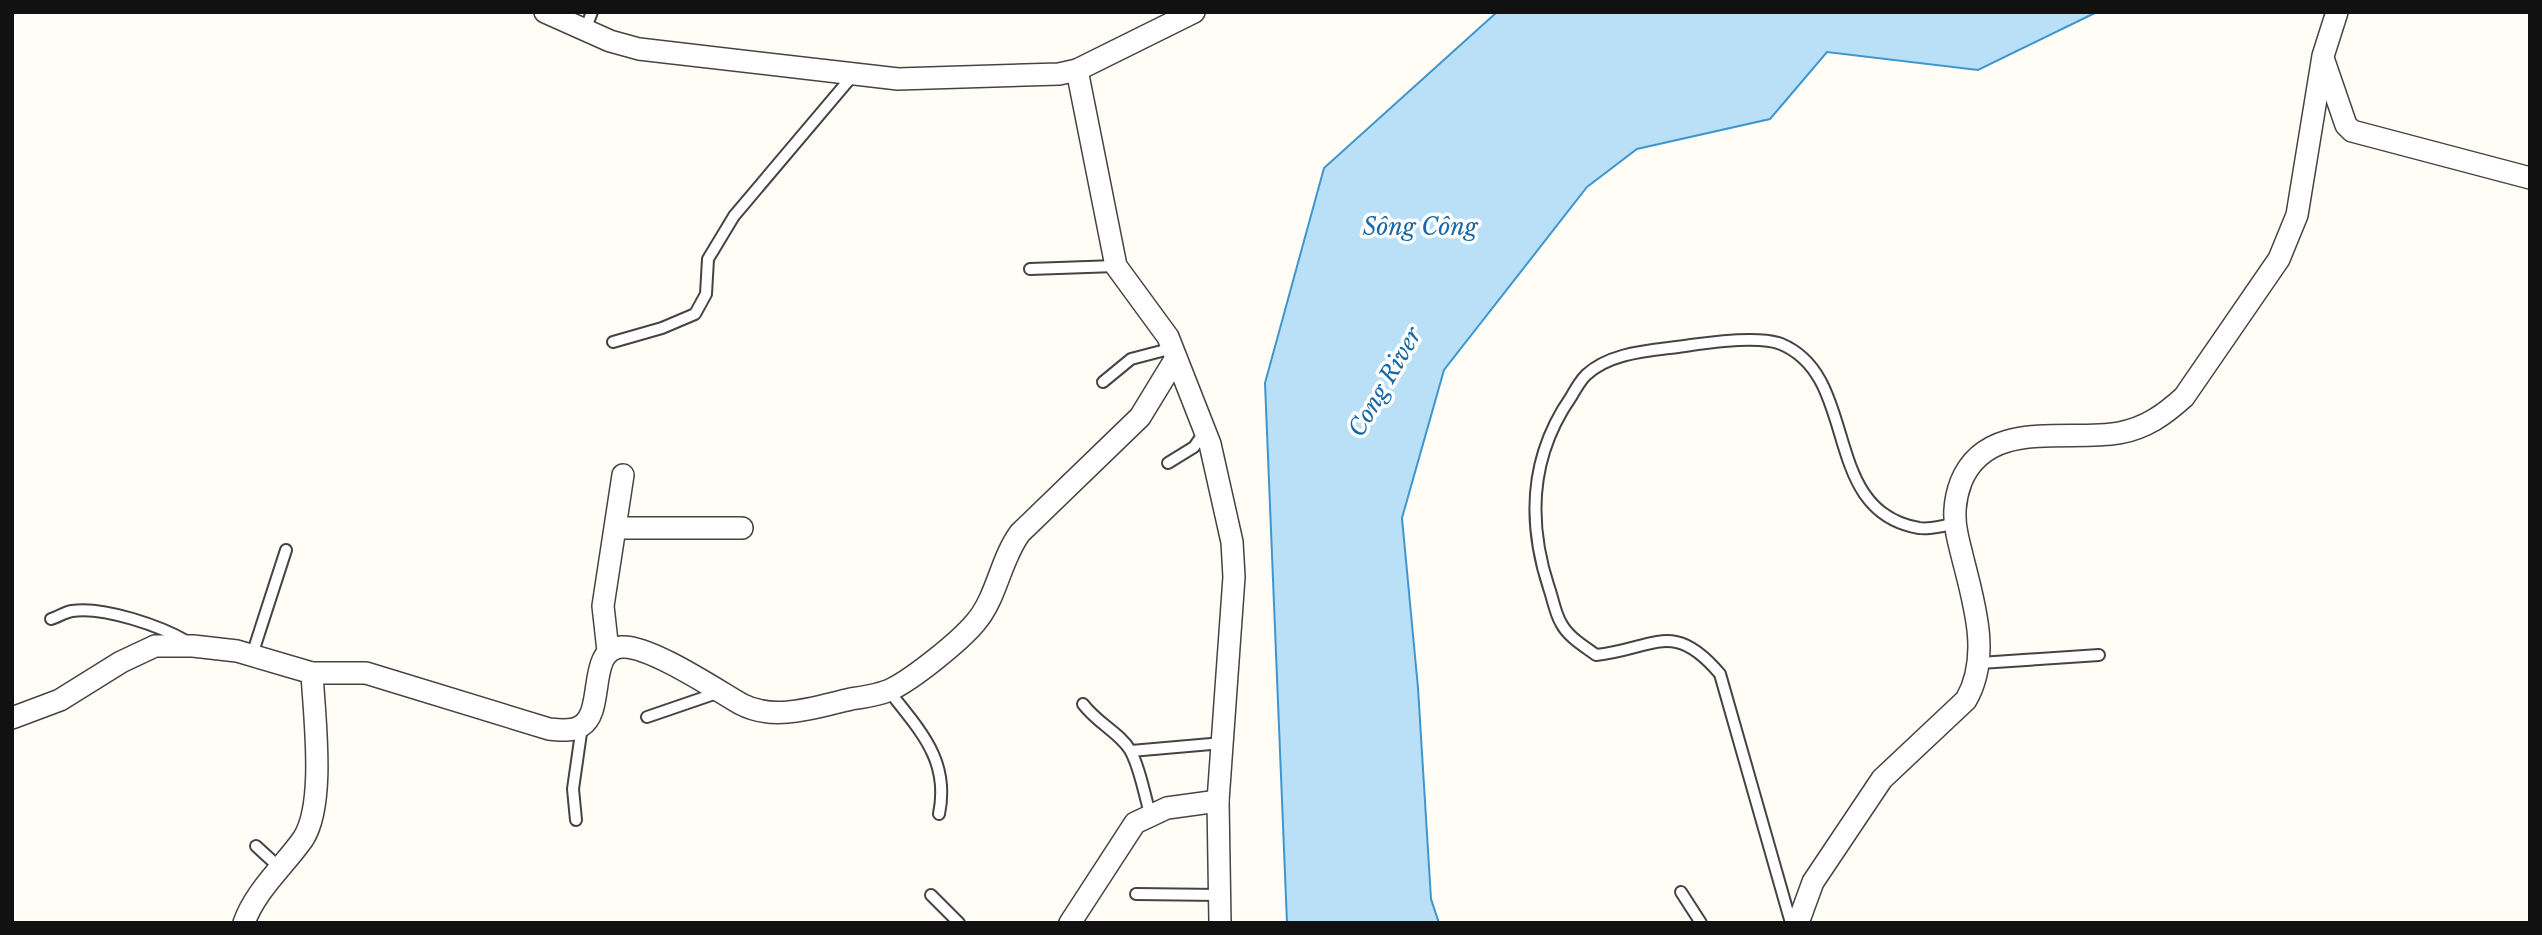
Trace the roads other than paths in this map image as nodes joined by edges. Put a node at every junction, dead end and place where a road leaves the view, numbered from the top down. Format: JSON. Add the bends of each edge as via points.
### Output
{"nodes":[{"id":1,"x":545,"y":12,"type":"edge"},
{"id":2,"x":1194,"y":12,"type":"edge"},
{"id":3,"x":2337,"y":12,"type":"edge"},
{"id":4,"x":589,"y":21,"type":"edge"},
{"id":5,"x":2323,"y":56,"type":"junction"},
{"id":6,"x":1077,"y":70,"type":"junction"},
{"id":7,"x":854,"y":74,"type":"junction"},
{"id":8,"x":2530,"y":178,"type":"edge"},
{"id":9,"x":1116,"y":266,"type":"junction"},
{"id":10,"x":1030,"y":269,"type":"dead end"},
{"id":11,"x":613,"y":342,"type":"dead end"},
{"id":12,"x":1174,"y":353,"type":"junction"},
{"id":13,"x":1103,"y":382,"type":"dead end"},
{"id":14,"x":1205,"y":431,"type":"junction"},
{"id":15,"x":1168,"y":463,"type":"dead end"},
{"id":16,"x":623,"y":475,"type":"dead end"},
{"id":17,"x":1949,"y":524,"type":"junction"},
{"id":18,"x":742,"y":527,"type":"dead end"},
{"id":19,"x":616,"y":528,"type":"junction"},
{"id":20,"x":286,"y":550,"type":"dead end"},
{"id":21,"x":51,"y":619,"type":"dead end"},
{"id":22,"x":193,"y":646,"type":"junction"},
{"id":23,"x":608,"y":651,"type":"junction"},
{"id":24,"x":252,"y":655,"type":"junction"},
{"id":25,"x":2099,"y":655,"type":"dead end"},
{"id":26,"x":1980,"y":663,"type":"junction"},
{"id":27,"x":312,"y":673,"type":"junction"},
{"id":28,"x":889,"y":691,"type":"junction"},
{"id":29,"x":720,"y":692,"type":"junction"},
{"id":30,"x":1083,"y":704,"type":"dead end"},
{"id":31,"x":647,"y":717,"type":"dead end"},
{"id":32,"x":12,"y":718,"type":"edge"},
{"id":33,"x":582,"y":726,"type":"junction"},
{"id":34,"x":1211,"y":744,"type":"dead end"},
{"id":35,"x":1131,"y":751,"type":"junction"},
{"id":36,"x":1218,"y":801,"type":"junction"},
{"id":37,"x":1150,"y":813,"type":"junction"},
{"id":38,"x":939,"y":814,"type":"dead end"},
{"id":39,"x":576,"y":820,"type":"dead end"},
{"id":40,"x":256,"y":846,"type":"dead end"},
{"id":41,"x":280,"y":868,"type":"junction"},
{"id":42,"x":1681,"y":892,"type":"dead end"},
{"id":43,"x":1136,"y":894,"type":"dead end"},
{"id":44,"x":931,"y":895,"type":"dead end"},
{"id":45,"x":1220,"y":895,"type":"junction"},
{"id":46,"x":244,"y":923,"type":"edge"},
{"id":47,"x":959,"y":923,"type":"edge"},
{"id":48,"x":1070,"y":923,"type":"edge"},
{"id":49,"x":1220,"y":923,"type":"edge"},
{"id":50,"x":1701,"y":923,"type":"edge"},
{"id":51,"x":1791,"y":923,"type":"edge"},
{"id":52,"x":1798,"y":923,"type":"edge"}],
"edges":[{"from":1,"to":4,"type":"street"},
{"from":2,"to":6,"type":"street"},
{"from":3,"to":5,"type":"street"},
{"from":4,"to":7,"type":"street","via":[[639,49]]},
{"from":5,"to":8,"type":"street","via":[[2352,131]]},
{"from":5,"to":17,"type":"street","via":[[2290,236],[2184,397],[2143,427],[2118,433],[2031,436],[1983,452],[1966,471]]},
{"from":6,"to":7,"type":"street","via":[[929,79]]},
{"from":6,"to":9,"type":"street"},
{"from":7,"to":11,"type":"lane","via":[[734,216],[708,259],[706,294],[695,314]]},
{"from":9,"to":10,"type":"lane"},
{"from":9,"to":12,"type":"street","via":[[1160,323]]},
{"from":12,"to":13,"type":"lane","via":[[1131,359]]},
{"from":12,"to":14,"type":"street"},
{"from":12,"to":28,"type":"street","via":[[1140,417],[1020,533],[974,624],[908,681]]},
{"from":14,"to":15,"type":"lane","via":[[1194,447]]},
{"from":14,"to":36,"type":"street","via":[[1234,560]]},
{"from":16,"to":19,"type":"street"},
{"from":17,"to":26,"type":"street","via":[[1980,642]]},
{"from":17,"to":51,"type":"lane","via":[[1920,528],[1880,514],[1857,486],[1821,379],[1780,344],[1701,344],[1622,355],[1586,375],[1557,417],[1541,456],[1535,541],[1561,625],[1596,654],[1670,640],[1700,650],[1720,674]]},
{"from":18,"to":19,"type":"street"},
{"from":19,"to":23,"type":"street","via":[[603,606]]},
{"from":20,"to":24,"type":"lane"},
{"from":21,"to":22,"type":"lane","via":[[70,611],[89,611],[168,630]]},
{"from":22,"to":24,"type":"street"},
{"from":22,"to":32,"type":"street","via":[[155,646],[60,700]]},
{"from":23,"to":29,"type":"street","via":[[618,647],[645,651]]},
{"from":23,"to":33,"type":"street"},
{"from":24,"to":27,"type":"street"},
{"from":25,"to":26,"type":"lane"},
{"from":26,"to":52,"type":"street","via":[[1976,684],[1966,700],[1882,779],[1813,882]]},
{"from":27,"to":33,"type":"street","via":[[366,673],[549,729]]},
{"from":27,"to":41,"type":"street","via":[[313,818]]},
{"from":28,"to":29,"type":"street","via":[[772,712],[750,708]]},
{"from":28,"to":38,"type":"lane","via":[[933,754],[943,779]]},
{"from":29,"to":31,"type":"lane"},
{"from":30,"to":35,"type":"lane"},
{"from":33,"to":39,"type":"lane","via":[[573,789]]},
{"from":34,"to":35,"type":"lane"},
{"from":35,"to":37,"type":"lane"},
{"from":36,"to":37,"type":"street"},
{"from":36,"to":45,"type":"street"},
{"from":37,"to":48,"type":"street","via":[[1123,837]]},
{"from":40,"to":41,"type":"lane"},
{"from":41,"to":46,"type":"street"},
{"from":42,"to":50,"type":"lane"},
{"from":43,"to":45,"type":"lane"},
{"from":44,"to":47,"type":"lane"},
{"from":45,"to":49,"type":"street"}]}
